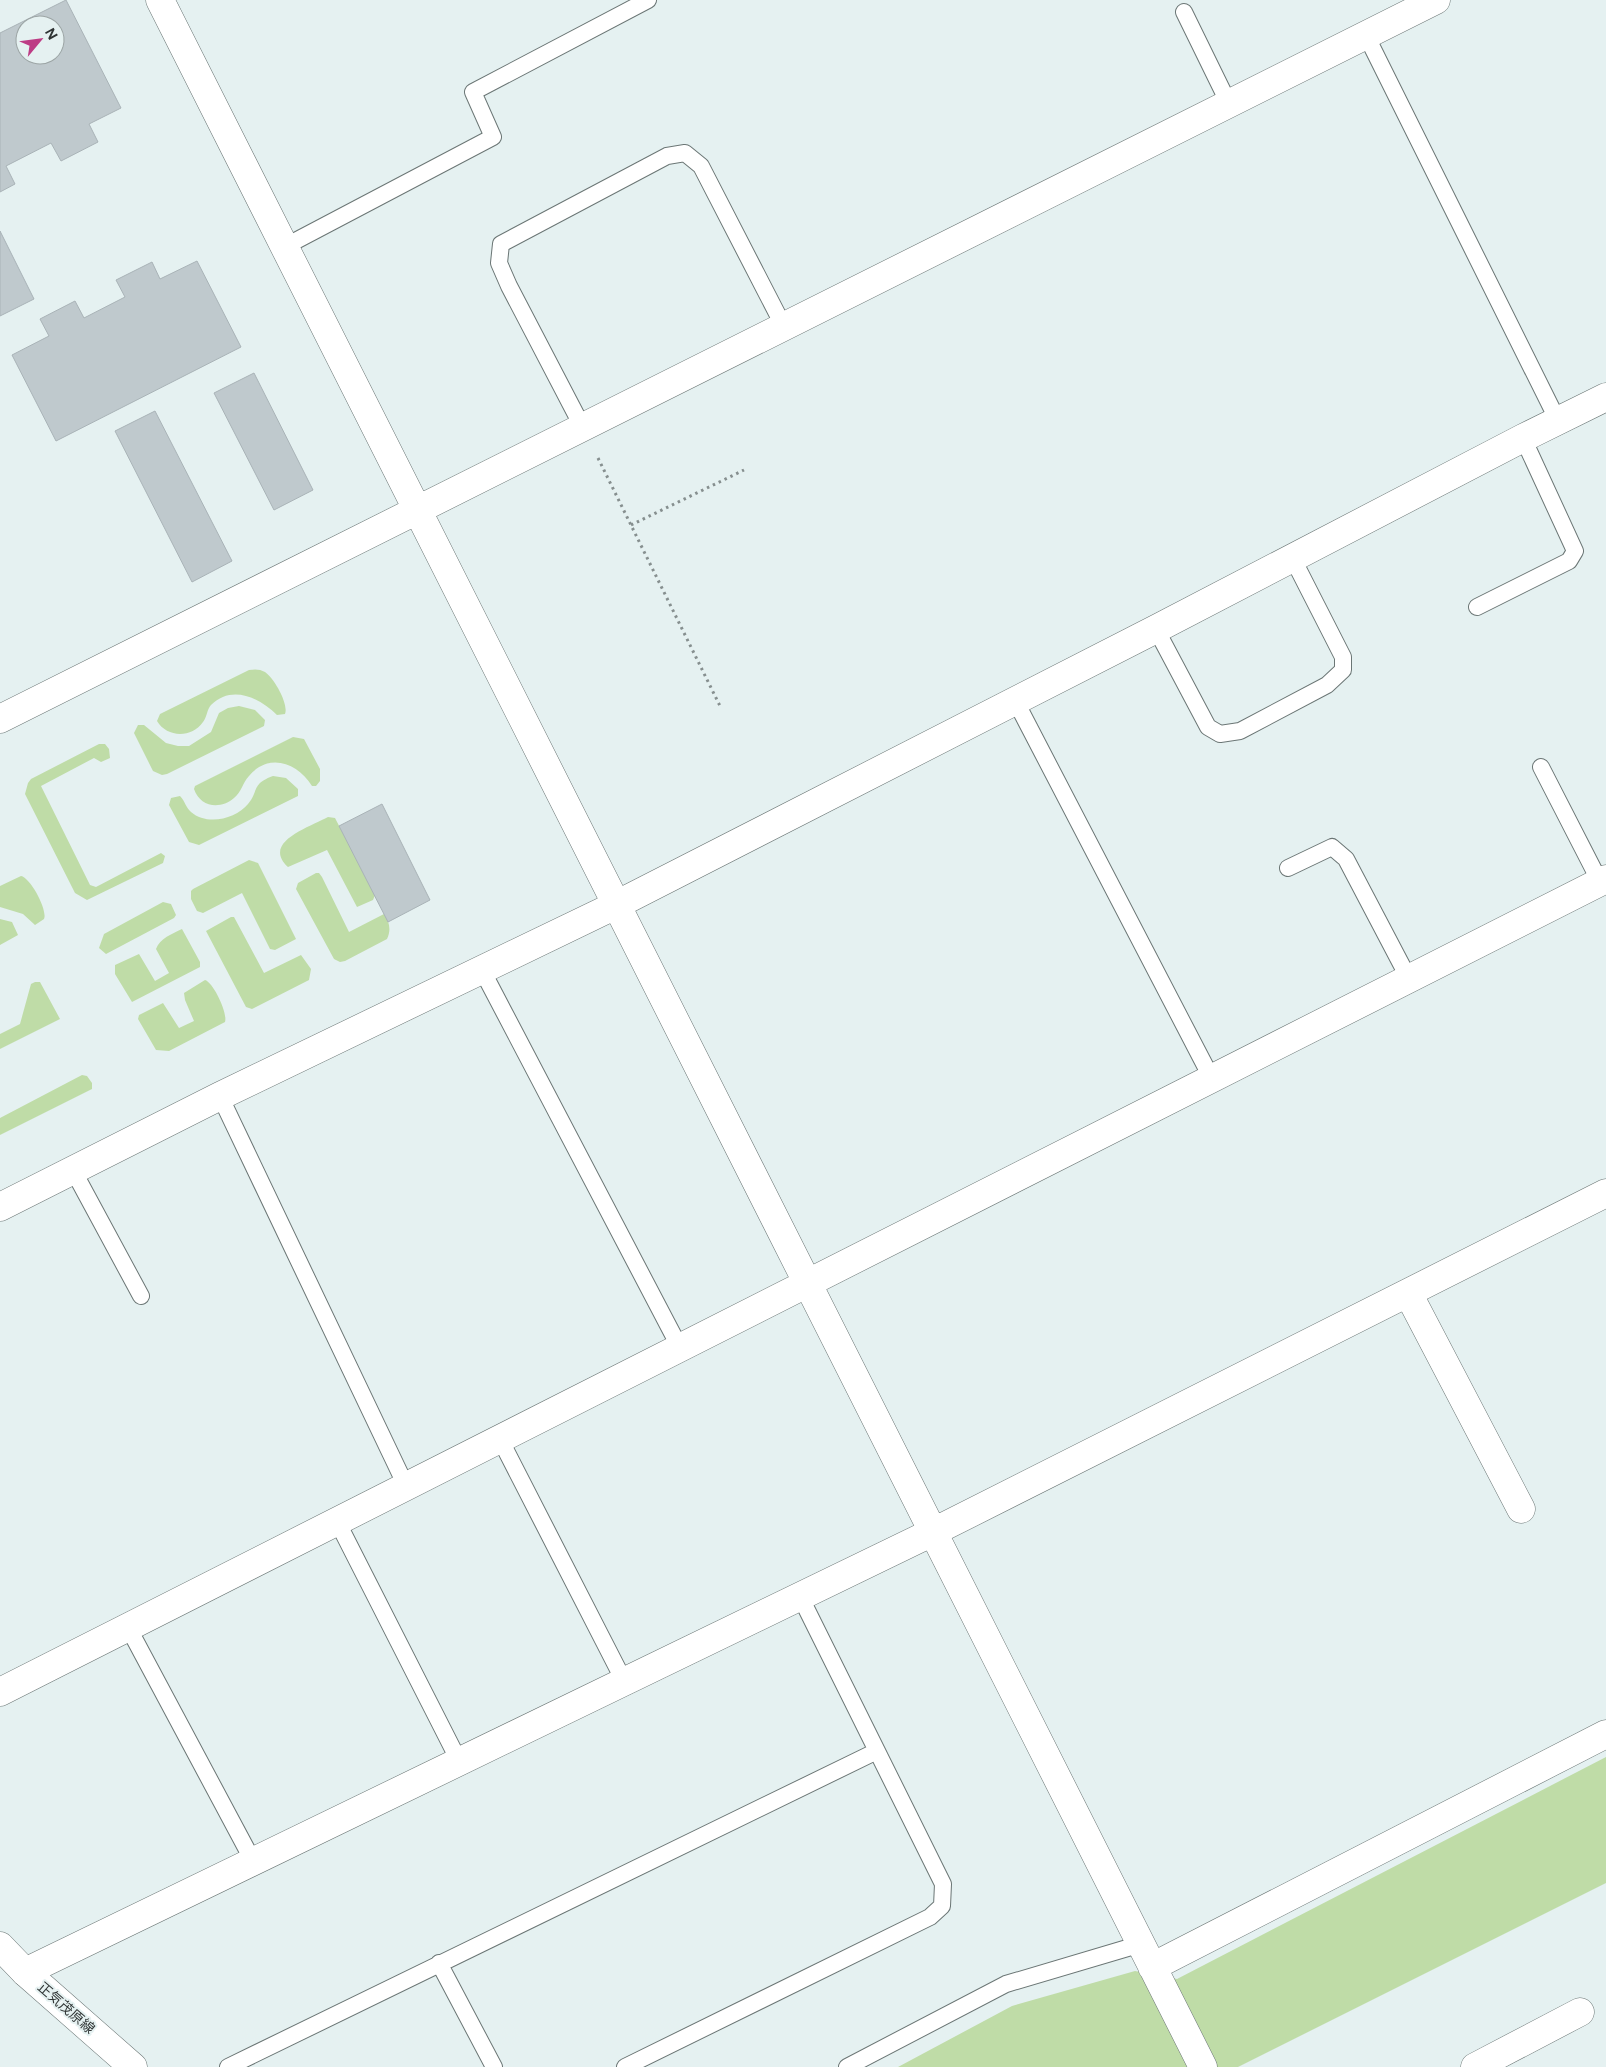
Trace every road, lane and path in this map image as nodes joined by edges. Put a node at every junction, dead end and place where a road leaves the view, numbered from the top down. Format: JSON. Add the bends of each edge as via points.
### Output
{"nodes":[{"id":1,"x":160,"y":0,"type":"edge"},
{"id":2,"x":648,"y":0,"type":"edge"},
{"id":3,"x":1436,"y":0,"type":"edge"},
{"id":4,"x":1184,"y":12,"type":"dead end"},
{"id":5,"x":1366,"y":35,"type":"junction"},
{"id":6,"x":1229,"y":104,"type":"junction"},
{"id":7,"x":284,"y":247,"type":"junction"},
{"id":8,"x":784,"y":327,"type":"junction"},
{"id":9,"x":1606,"y":397,"type":"edge"},
{"id":10,"x":1558,"y":421,"type":"junction"},
{"id":11,"x":583,"y":428,"type":"junction"},
{"id":12,"x":1523,"y":438,"type":"junction"},
{"id":13,"x":744,"y":470,"type":"dead end"},
{"id":14,"x":417,"y":511,"type":"junction"},
{"id":15,"x":631,"y":525,"type":"junction"},
{"id":16,"x":1293,"y":559,"type":"junction"},
{"id":17,"x":1477,"y":607,"type":"dead end"},
{"id":18,"x":1156,"y":629,"type":"junction"},
{"id":19,"x":1015,"y":700,"type":"junction"},
{"id":20,"x":720,"y":706,"type":"dead end"},
{"id":21,"x":0,"y":719,"type":"edge"},
{"id":22,"x":1541,"y":767,"type":"dead end"},
{"id":23,"x":1288,"y":868,"type":"dead end"},
{"id":24,"x":1603,"y":881,"type":"edge"},
{"id":25,"x":616,"y":905,"type":"junction"},
{"id":26,"x":482,"y":970,"type":"junction"},
{"id":27,"x":1409,"y":979,"type":"junction"},
{"id":28,"x":1212,"y":1078,"type":"junction"},
{"id":29,"x":220,"y":1096,"type":"junction"},
{"id":30,"x":73,"y":1170,"type":"junction"},
{"id":31,"x":1606,"y":1193,"type":"edge"},
{"id":32,"x":0,"y":1207,"type":"edge"},
{"id":33,"x":807,"y":1283,"type":"junction"},
{"id":34,"x":1408,"y":1293,"type":"junction"},
{"id":35,"x":141,"y":1296,"type":"dead end"},
{"id":36,"x":680,"y":1348,"type":"junction"},
{"id":37,"x":500,"y":1439,"type":"junction"},
{"id":38,"x":406,"y":1486,"type":"junction"},
{"id":39,"x":1521,"y":1509,"type":"dead end"},
{"id":40,"x":337,"y":1521,"type":"junction"},
{"id":41,"x":933,"y":1532,"type":"junction"},
{"id":42,"x":800,"y":1596,"type":"junction"},
{"id":43,"x":128,"y":1627,"type":"junction"},
{"id":44,"x":624,"y":1681,"type":"junction"},
{"id":45,"x":0,"y":1692,"type":"edge"},
{"id":46,"x":1606,"y":1734,"type":"edge"},
{"id":47,"x":877,"y":1751,"type":"junction"},
{"id":48,"x":459,"y":1761,"type":"junction"},
{"id":49,"x":253,"y":1861,"type":"junction"},
{"id":50,"x":0,"y":1946,"type":"edge"},
{"id":51,"x":1146,"y":1956,"type":"junction"},
{"id":52,"x":439,"y":1963,"type":"junction"},
{"id":53,"x":25,"y":1972,"type":"junction"},
{"id":54,"x":1580,"y":2012,"type":"dead end"},
{"id":55,"x":1198,"y":2057,"type":"edge"},
{"id":56,"x":133,"y":2067,"type":"edge"},
{"id":57,"x":228,"y":2067,"type":"edge"},
{"id":58,"x":494,"y":2067,"type":"edge"},
{"id":59,"x":625,"y":2067,"type":"edge"},
{"id":60,"x":846,"y":2067,"type":"edge"},
{"id":61,"x":1475,"y":2067,"type":"edge"}],
"edges":[{"from":1,"to":7,"type":"street"},
{"from":2,"to":7,"type":"lane","via":[[472,92],[493,137]]},
{"from":3,"to":5,"type":"street"},
{"from":4,"to":6,"type":"lane"},
{"from":5,"to":6,"type":"street"},
{"from":5,"to":10,"type":"lane"},
{"from":6,"to":8,"type":"street"},
{"from":7,"to":14,"type":"street"},
{"from":8,"to":11,"type":"street"},
{"from":8,"to":11,"type":"lane","via":[[701,166],[685,153],[667,156],[500,244],[499,263],[509,286]]},
{"from":9,"to":10,"type":"street"},
{"from":10,"to":12,"type":"street"},
{"from":11,"to":14,"type":"street"},
{"from":11,"to":15,"type":"path"},
{"from":12,"to":16,"type":"street"},
{"from":12,"to":17,"type":"lane","via":[[1575,551],[1569,561]]},
{"from":13,"to":15,"type":"path"},
{"from":14,"to":21,"type":"street"},
{"from":14,"to":25,"type":"street"},
{"from":15,"to":20,"type":"path"},
{"from":16,"to":18,"type":"street"},
{"from":16,"to":18,"type":"lane","via":[[1343,657],[1342,670],[1327,685],[1240,731],[1220,734],[1208,727]]},
{"from":18,"to":19,"type":"street"},
{"from":19,"to":25,"type":"street"},
{"from":19,"to":28,"type":"lane"},
{"from":22,"to":24,"type":"lane"},
{"from":23,"to":27,"type":"lane","via":[[1332,847],[1346,859]]},
{"from":24,"to":27,"type":"street"},
{"from":25,"to":26,"type":"street"},
{"from":25,"to":33,"type":"street"},
{"from":26,"to":29,"type":"street"},
{"from":26,"to":36,"type":"lane"},
{"from":27,"to":28,"type":"street"},
{"from":28,"to":33,"type":"street"},
{"from":29,"to":30,"type":"street"},
{"from":29,"to":38,"type":"lane"},
{"from":30,"to":32,"type":"street"},
{"from":30,"to":35,"type":"lane"},
{"from":31,"to":34,"type":"street"},
{"from":33,"to":36,"type":"street"},
{"from":33,"to":41,"type":"street"},
{"from":34,"to":39,"type":"street"},
{"from":34,"to":41,"type":"street"},
{"from":36,"to":37,"type":"street"},
{"from":37,"to":38,"type":"street"},
{"from":37,"to":44,"type":"lane"},
{"from":38,"to":40,"type":"street"},
{"from":40,"to":43,"type":"street"},
{"from":40,"to":48,"type":"lane"},
{"from":41,"to":42,"type":"street"},
{"from":41,"to":51,"type":"street"},
{"from":42,"to":44,"type":"street"},
{"from":42,"to":47,"type":"lane"},
{"from":43,"to":45,"type":"street"},
{"from":43,"to":49,"type":"lane"},
{"from":44,"to":48,"type":"street"},
{"from":46,"to":51,"type":"street"},
{"from":47,"to":52,"type":"lane"},
{"from":47,"to":59,"type":"lane","via":[[943,1884],[942,1906],[930,1917]]},
{"from":48,"to":49,"type":"street"},
{"from":49,"to":53,"type":"street"},
{"from":50,"to":53,"type":"street","name":"正気茂原線"},
{"from":51,"to":55,"type":"street"},
{"from":51,"to":60,"type":"lane","via":[[1006,1984]]},
{"from":52,"to":57,"type":"lane"},
{"from":52,"to":58,"type":"lane"},
{"from":53,"to":56,"type":"street","name":"正気茂原線"},
{"from":54,"to":61,"type":"street"}]}
